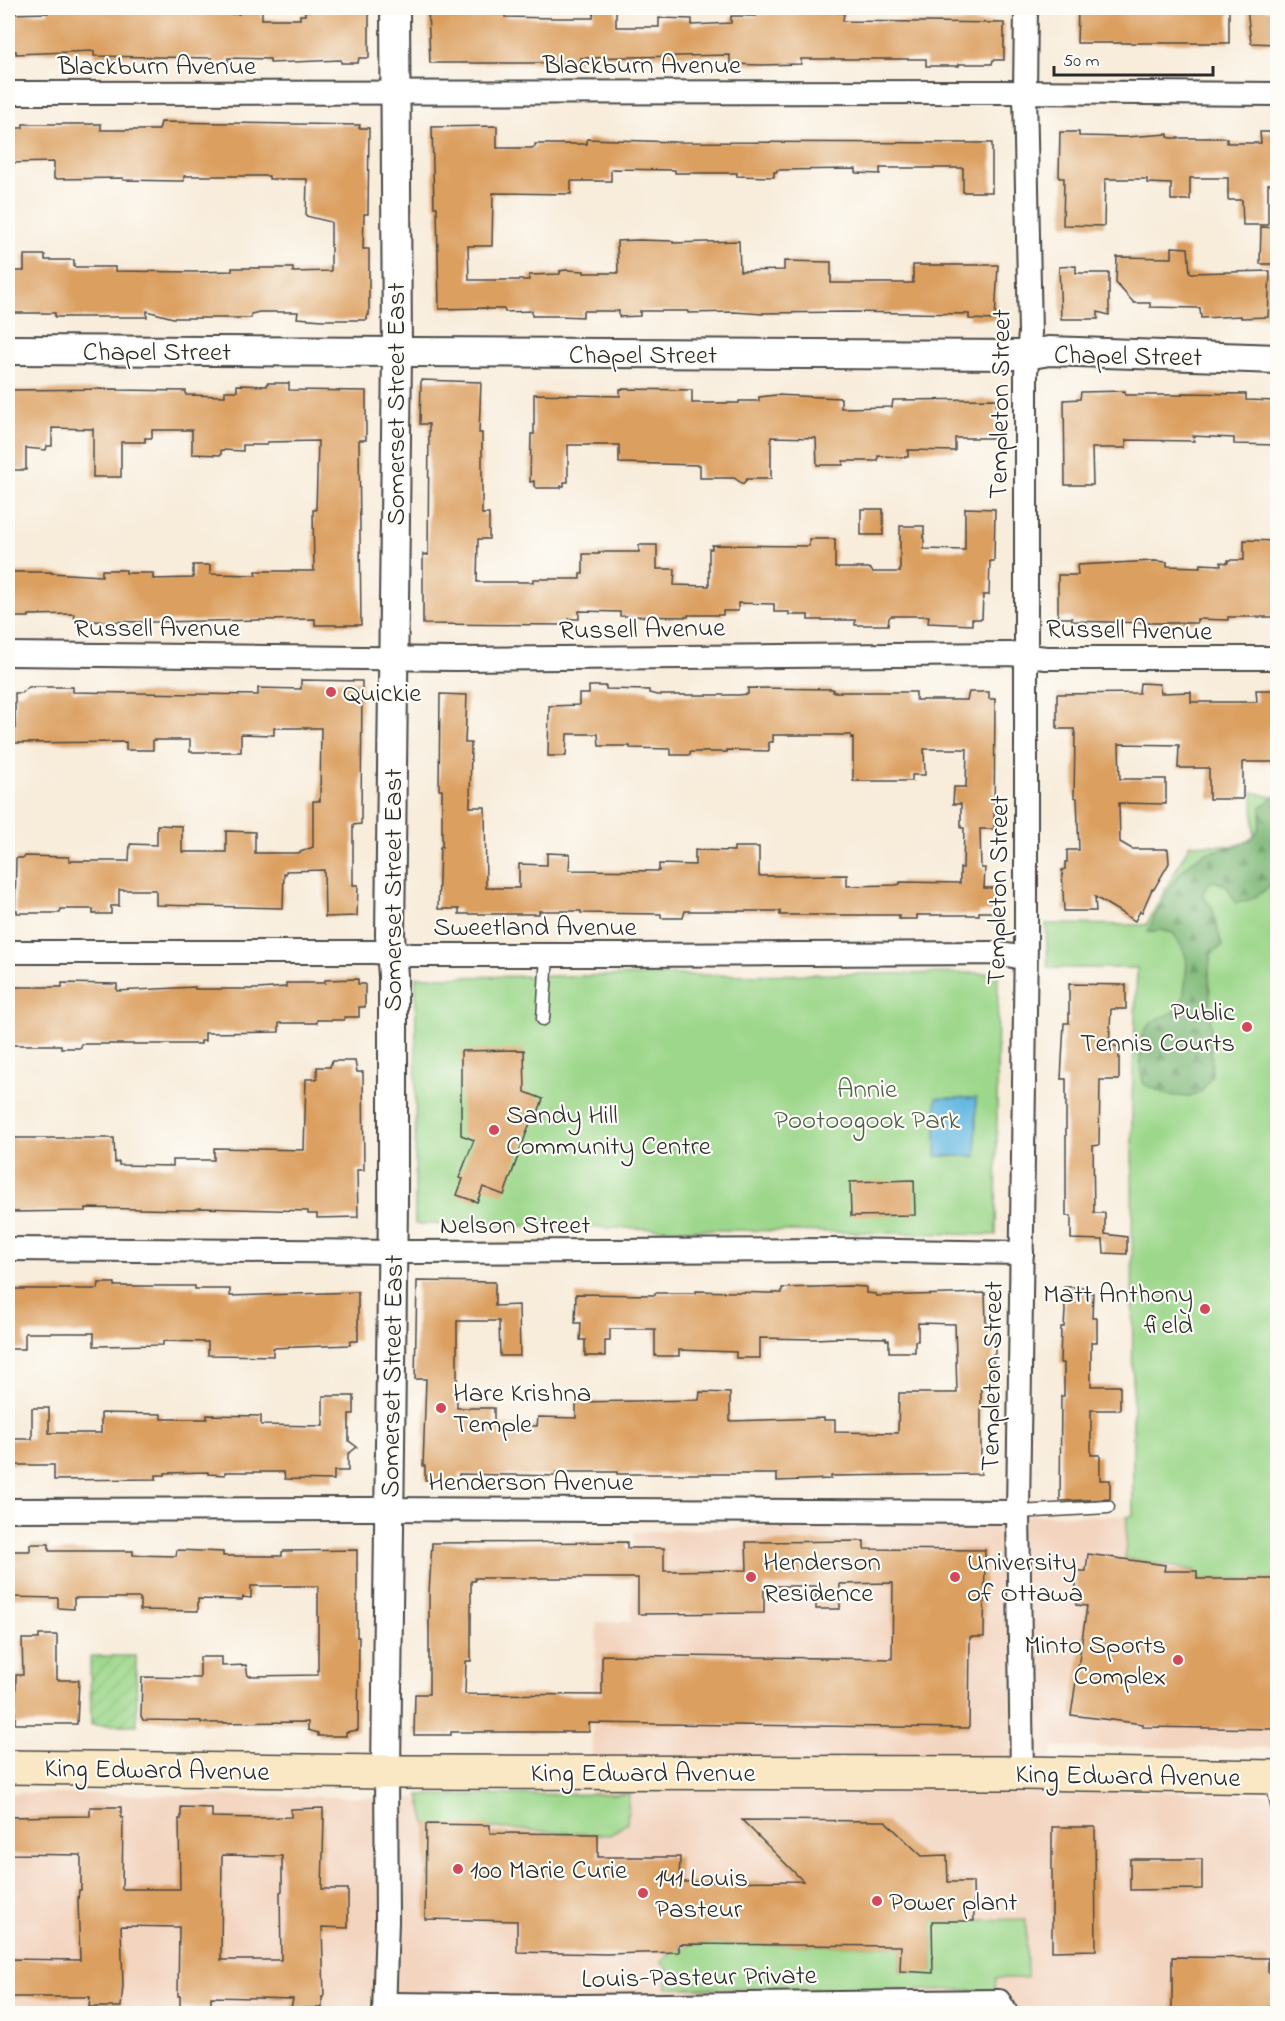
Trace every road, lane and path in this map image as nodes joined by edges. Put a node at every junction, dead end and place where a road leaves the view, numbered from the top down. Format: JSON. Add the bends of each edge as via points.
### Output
{"nodes":[{"id":1,"x":395,"y":8,"type":"edge"},
{"id":2,"x":1026,"y":8,"type":"edge"},
{"id":3,"x":1025,"y":92,"type":"junction"},
{"id":4,"x":8,"y":93,"type":"edge"},
{"id":5,"x":395,"y":94,"type":"junction"},
{"id":6,"x":1278,"y":94,"type":"edge"},
{"id":7,"x":8,"y":350,"type":"edge"},
{"id":8,"x":396,"y":353,"type":"junction"},
{"id":9,"x":1026,"y":355,"type":"junction"},
{"id":10,"x":1278,"y":359,"type":"edge"},
{"id":11,"x":8,"y":654,"type":"edge"},
{"id":12,"x":1027,"y":656,"type":"junction"},
{"id":13,"x":393,"y":657,"type":"junction"},
{"id":14,"x":1278,"y":658,"type":"edge"},
{"id":15,"x":8,"y":952,"type":"edge"},
{"id":16,"x":391,"y":953,"type":"junction"},
{"id":17,"x":547,"y":955,"type":"junction"},
{"id":18,"x":1025,"y":958,"type":"junction"},
{"id":19,"x":543,"y":1019,"type":"dead end"},
{"id":20,"x":8,"y":1249,"type":"edge"},
{"id":21,"x":393,"y":1252,"type":"junction"},
{"id":22,"x":1022,"y":1254,"type":"junction"},
{"id":23,"x":1108,"y":1507,"type":"dead end"},
{"id":24,"x":8,"y":1510,"type":"edge"},
{"id":25,"x":389,"y":1510,"type":"junction"},
{"id":26,"x":1018,"y":1512,"type":"junction"},
{"id":27,"x":8,"y":1767,"type":"edge"},
{"id":28,"x":386,"y":1772,"type":"junction"},
{"id":29,"x":1023,"y":1773,"type":"junction"},
{"id":30,"x":1274,"y":1777,"type":"edge"},
{"id":31,"x":1278,"y":1809,"type":"edge"},
{"id":32,"x":385,"y":2009,"type":"edge"},
{"id":33,"x":1007,"y":2013,"type":"edge"}],
"edges":[{"from":1,"to":5,"type":"street","name":"Somerset Street East"},
{"from":2,"to":3,"type":"street","name":"Templeton Street"},
{"from":3,"to":5,"type":"street","name":"Blackburn Avenue"},
{"from":3,"to":6,"type":"street","name":"Blackburn Avenue"},
{"from":3,"to":9,"type":"street","name":"Templeton Street","via":[[1030,333]]},
{"from":4,"to":5,"type":"street","name":"Blackburn Avenue"},
{"from":5,"to":8,"type":"street","name":"Somerset Street East"},
{"from":7,"to":8,"type":"street","name":"Chapel Street"},
{"from":8,"to":9,"type":"street","name":"Chapel Street"},
{"from":8,"to":13,"type":"street","name":"Somerset Street East"},
{"from":9,"to":10,"type":"street","name":"Chapel Street","via":[[1049,351]]},
{"from":9,"to":12,"type":"street","name":"Templeton Street"},
{"from":11,"to":13,"type":"street","name":"Russell Avenue"},
{"from":12,"to":13,"type":"street","name":"Russell Avenue"},
{"from":12,"to":14,"type":"street","name":"Russell Avenue","via":[[1148,660]]},
{"from":12,"to":18,"type":"street","name":"Templeton Street"},
{"from":13,"to":16,"type":"street","name":"Somerset Street East"},
{"from":15,"to":16,"type":"street","name":"Sweetland Avenue"},
{"from":16,"to":17,"type":"street","name":"Sweetland Avenue"},
{"from":16,"to":21,"type":"street","name":"Somerset Street East"},
{"from":17,"to":18,"type":"street","name":"Sweetland Avenue","via":[[1010,954]]},
{"from":17,"to":19,"type":"lane"},
{"from":18,"to":22,"type":"street","name":"Templeton Street"},
{"from":20,"to":21,"type":"street","name":"Nelson Street"},
{"from":21,"to":22,"type":"street","name":"Nelson Street","via":[[835,1250]]},
{"from":21,"to":25,"type":"street","name":"Somerset Street East"},
{"from":22,"to":26,"type":"street","name":"Templeton Street"},
{"from":23,"to":26,"type":"lane"},
{"from":24,"to":25,"type":"street","name":"Henderson Avenue"},
{"from":25,"to":26,"type":"street","name":"Henderson Avenue"},
{"from":25,"to":28,"type":"street","name":"Somerset Street East"},
{"from":26,"to":29,"type":"street","name":"Templeton Street"},
{"from":27,"to":28,"type":"main road","name":"King Edward Avenue"},
{"from":28,"to":29,"type":"main road","name":"King Edward Avenue"},
{"from":28,"to":32,"type":"street"},
{"from":29,"to":30,"type":"main road","name":"King Edward Avenue"},
{"from":30,"to":31,"type":"lane"},
{"from":32,"to":33,"type":"street","name":"Louis-Pasteur Private","via":[[999,2001]]}]}
